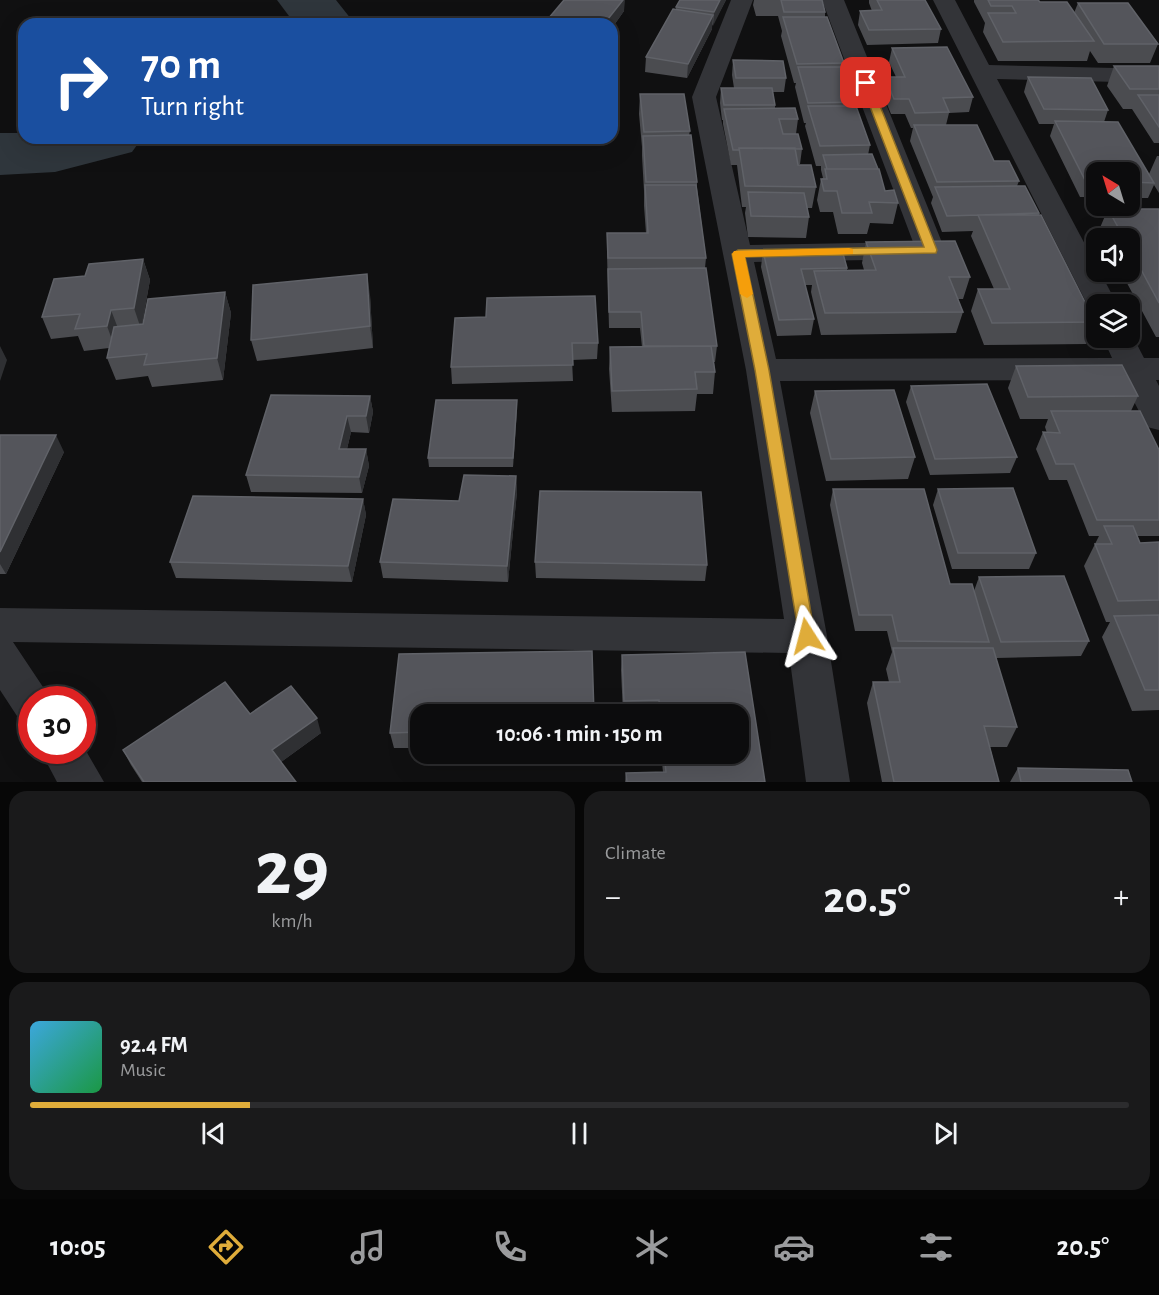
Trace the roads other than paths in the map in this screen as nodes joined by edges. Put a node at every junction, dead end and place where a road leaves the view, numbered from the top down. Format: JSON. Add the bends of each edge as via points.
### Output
{"nodes":[{"id":1,"x":742,"y":0,"type":"edge"},
{"id":2,"x":833,"y":0,"type":"edge"},
{"id":3,"x":945,"y":0,"type":"edge"},
{"id":4,"x":983,"y":72,"type":"junction"},
{"id":5,"x":1159,"y":76,"type":"edge"},
{"id":6,"x":738,"y":254,"type":"junction"},
{"id":7,"x":1097,"y":294,"type":"edge"},
{"id":8,"x":1127,"y":348,"type":"edge"},
{"id":9,"x":1147,"y":369,"type":"edge"},
{"id":10,"x":762,"y":370,"type":"junction"},
{"id":11,"x":1159,"y":418,"type":"edge"},
{"id":12,"x":0,"y":625,"type":"edge"},
{"id":13,"x":807,"y":636,"type":"junction"},
{"id":14,"x":0,"y":655,"type":"edge"},
{"id":15,"x":21,"y":686,"type":"edge"},
{"id":16,"x":71,"y":764,"type":"edge"},
{"id":17,"x":82,"y":782,"type":"edge"},
{"id":18,"x":828,"y":782,"type":"edge"}],
"edges":[{"from":1,"to":6,"type":"street","via":[[704,97]]},
{"from":2,"to":6,"type":"street","via":[[931,250]]},
{"from":3,"to":4,"type":"street"},
{"from":4,"to":5,"type":"street"},
{"from":4,"to":7,"type":"street"},
{"from":6,"to":10,"type":"street"},
{"from":8,"to":9,"type":"street"},
{"from":9,"to":10,"type":"street"},
{"from":9,"to":11,"type":"street"},
{"from":10,"to":13,"type":"street"},
{"from":12,"to":13,"type":"street"},
{"from":13,"to":18,"type":"street"},
{"from":14,"to":15,"type":"street"},
{"from":16,"to":17,"type":"street"}]}
